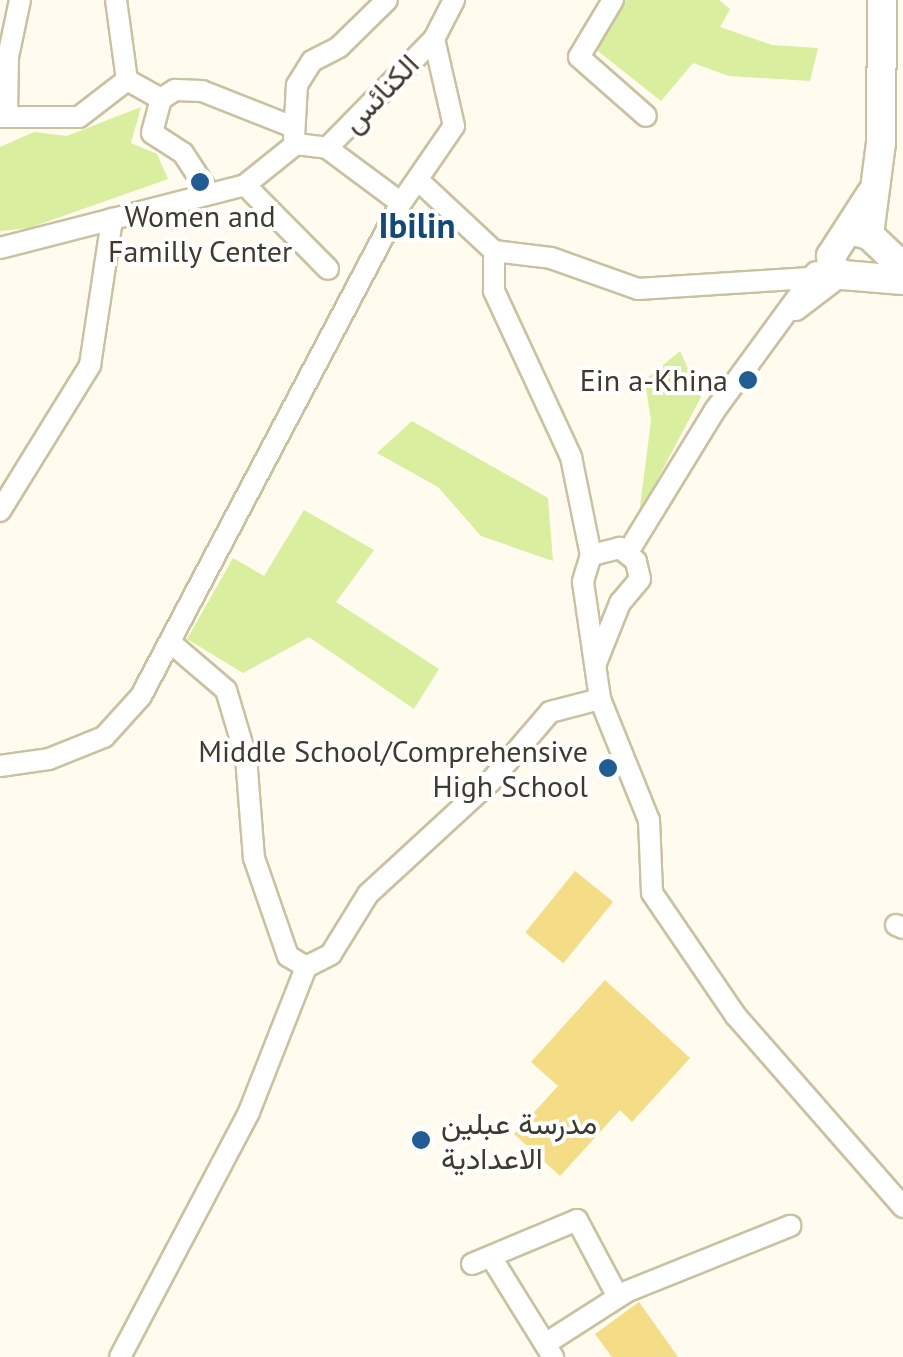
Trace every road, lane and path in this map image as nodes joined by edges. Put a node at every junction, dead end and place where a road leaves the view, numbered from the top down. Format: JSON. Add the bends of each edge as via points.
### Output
{"nodes":[{"id":1,"x":20,"y":0,"type":"edge"},
{"id":2,"x":116,"y":0,"type":"edge"},
{"id":3,"x":454,"y":0,"type":"edge"},
{"id":4,"x":613,"y":0,"type":"edge"},
{"id":5,"x":882,"y":0,"type":"edge"},
{"id":6,"x":384,"y":1,"type":"edge"},
{"id":7,"x":434,"y":38,"type":"junction"},
{"id":8,"x":127,"y":80,"type":"junction"},
{"id":9,"x":161,"y":99,"type":"junction"},
{"id":10,"x":3,"y":116,"type":"edge"},
{"id":11,"x":646,"y":116,"type":"dead end"},
{"id":12,"x":294,"y":135,"type":"junction"},
{"id":13,"x":327,"y":148,"type":"junction"},
{"id":14,"x":419,"y":180,"type":"junction"},
{"id":15,"x":244,"y":185,"type":"junction"},
{"id":16,"x":207,"y":190,"type":"junction"},
{"id":17,"x":401,"y":204,"type":"junction"},
{"id":18,"x":112,"y":219,"type":"junction"},
{"id":19,"x":0,"y":248,"type":"edge"},
{"id":20,"x":494,"y":251,"type":"junction"},
{"id":21,"x":853,"y":252,"type":"junction"},
{"id":22,"x":903,"y":267,"type":"edge"},
{"id":23,"x":328,"y":268,"type":"dead end"},
{"id":24,"x":810,"y":278,"type":"junction"},
{"id":25,"x":903,"y":280,"type":"edge"},
{"id":26,"x":782,"y":320,"type":"junction"},
{"id":27,"x":0,"y":511,"type":"edge"},
{"id":28,"x":628,"y":552,"type":"junction"},
{"id":29,"x":591,"y":555,"type":"junction"},
{"id":30,"x":585,"y":588,"type":"junction"},
{"id":31,"x":620,"y":603,"type":"junction"},
{"id":32,"x":170,"y":642,"type":"junction"},
{"id":33,"x":596,"y":663,"type":"junction"},
{"id":34,"x":600,"y":699,"type":"junction"},
{"id":35,"x":4,"y":766,"type":"edge"},
{"id":36,"x":0,"y":787,"type":"edge"},
{"id":37,"x":306,"y":967,"type":"junction"},
{"id":38,"x":903,"y":1207,"type":"edge"},
{"id":39,"x":790,"y":1226,"type":"dead end"},
{"id":40,"x":618,"y":1297,"type":"junction"},
{"id":41,"x":549,"y":1351,"type":"edge"},
{"id":42,"x":120,"y":1357,"type":"edge"}],
"edges":[{"from":1,"to":10,"type":"street"},
{"from":2,"to":8,"type":"street"},
{"from":3,"to":7,"type":"street","name":"الكنائس"},
{"from":4,"to":11,"type":"street","via":[[578,57]]},
{"from":5,"to":21,"type":"main road","via":[[877,185]]},
{"from":6,"to":12,"type":"street","via":[[339,47],[312,61],[298,85]]},
{"from":7,"to":13,"type":"street","name":"الكنائس"},
{"from":7,"to":14,"type":"street","via":[[454,126]]},
{"from":8,"to":9,"type":"street"},
{"from":8,"to":10,"type":"street","via":[[80,117]]},
{"from":9,"to":12,"type":"street","name":"الكنائس","via":[[175,90],[202,91]]},
{"from":9,"to":16,"type":"street","via":[[152,134],[183,153]]},
{"from":12,"to":13,"type":"street","name":"الكنائس"},
{"from":12,"to":15,"type":"street"},
{"from":13,"to":17,"type":"street","name":"الكنائس"},
{"from":14,"to":17,"type":"street"},
{"from":14,"to":20,"type":"street"},
{"from":15,"to":16,"type":"street"},
{"from":15,"to":23,"type":"street"},
{"from":16,"to":18,"type":"street"},
{"from":17,"to":32,"type":"street"},
{"from":18,"to":19,"type":"street"},
{"from":18,"to":27,"type":"street","via":[[90,365]]},
{"from":20,"to":24,"type":"street","via":[[552,258],[638,289]]},
{"from":20,"to":29,"type":"street","via":[[494,291],[571,457]]},
{"from":21,"to":22,"type":"main road"},
{"from":21,"to":24,"type":"street"},
{"from":21,"to":25,"type":"main road"},
{"from":21,"to":26,"type":"street"},
{"from":24,"to":26,"type":"street"},
{"from":26,"to":28,"type":"street","via":[[716,410]]},
{"from":28,"to":29,"type":"street","via":[[610,546]]},
{"from":28,"to":31,"type":"street","via":[[640,578]]},
{"from":29,"to":30,"type":"street","via":[[582,572]]},
{"from":30,"to":31,"type":"street","via":[[598,601]]},
{"from":30,"to":33,"type":"street"},
{"from":31,"to":33,"type":"street"},
{"from":32,"to":35,"type":"street","via":[[141,696],[104,737]]},
{"from":32,"to":37,"type":"street","via":[[226,690],[246,758],[254,858],[288,956]]},
{"from":33,"to":34,"type":"street"},
{"from":34,"to":37,"type":"street","via":[[550,712],[490,782],[368,894],[330,954]]},
{"from":34,"to":38,"type":"street","via":[[649,820],[652,893],[736,1016]]},
{"from":35,"to":36,"type":"street"},
{"from":37,"to":42,"type":"street","via":[[250,1112]]},
{"from":39,"to":40,"type":"street"},
{"from":40,"to":41,"type":"street"},
{"from":40,"to":41,"type":"street","via":[[577,1220],[481,1261]]}]}
